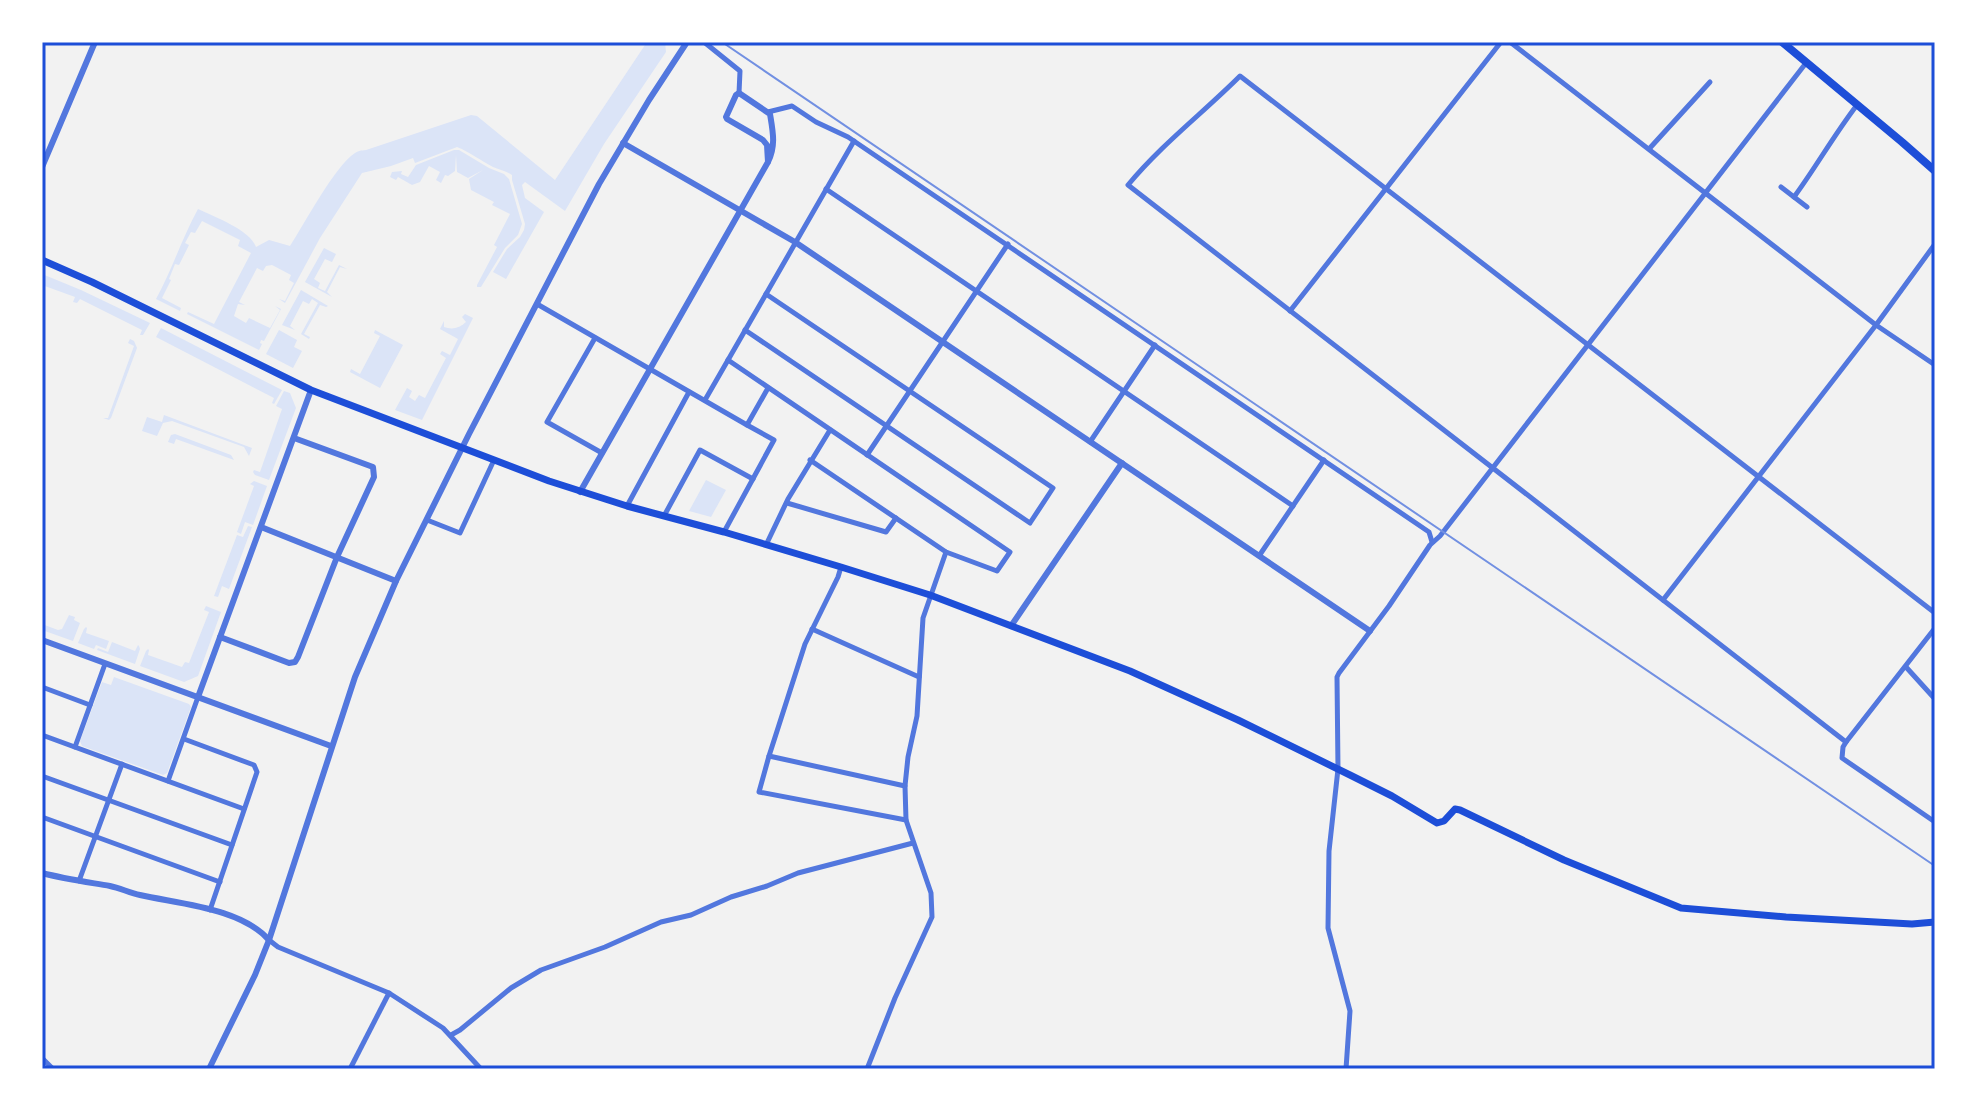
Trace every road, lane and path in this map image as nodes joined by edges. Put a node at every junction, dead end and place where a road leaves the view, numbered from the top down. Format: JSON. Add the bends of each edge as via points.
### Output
{"nodes":[{"id":1,"x":95,"y":42,"type":"edge"},
{"id":2,"x":687,"y":42,"type":"edge"},
{"id":3,"x":704,"y":42,"type":"edge"},
{"id":4,"x":1501,"y":42,"type":"edge"},
{"id":5,"x":1510,"y":42,"type":"edge"},
{"id":6,"x":1782,"y":42,"type":"edge"},
{"id":7,"x":1807,"y":62,"type":"junction"},
{"id":8,"x":1710,"y":82,"type":"dead end"},
{"id":9,"x":739,"y":93,"type":"junction"},
{"id":10,"x":1857,"y":104,"type":"junction"},
{"id":11,"x":767,"y":112,"type":"junction"},
{"id":12,"x":854,"y":141,"type":"junction"},
{"id":13,"x":623,"y":143,"type":"junction"},
{"id":14,"x":1649,"y":149,"type":"junction"},
{"id":15,"x":768,"y":162,"type":"junction"},
{"id":16,"x":42,"y":167,"type":"edge"},
{"id":17,"x":1935,"y":171,"type":"edge"},
{"id":18,"x":1781,"y":187,"type":"dead end"},
{"id":19,"x":1386,"y":188,"type":"junction"},
{"id":20,"x":826,"y":189,"type":"junction"},
{"id":21,"x":1705,"y":192,"type":"junction"},
{"id":22,"x":1794,"y":197,"type":"junction"},
{"id":23,"x":1807,"y":207,"type":"dead end"},
{"id":24,"x":740,"y":211,"type":"junction"},
{"id":25,"x":795,"y":242,"type":"junction"},
{"id":26,"x":1008,"y":244,"type":"junction"},
{"id":27,"x":1935,"y":244,"type":"edge"},
{"id":28,"x":42,"y":260,"type":"edge"},
{"id":29,"x":977,"y":292,"type":"junction"},
{"id":30,"x":766,"y":294,"type":"junction"},
{"id":31,"x":537,"y":304,"type":"junction"},
{"id":32,"x":1290,"y":311,"type":"junction"},
{"id":33,"x":1876,"y":325,"type":"junction"},
{"id":34,"x":745,"y":330,"type":"junction"},
{"id":35,"x":595,"y":338,"type":"junction"},
{"id":36,"x":943,"y":342,"type":"junction"},
{"id":37,"x":1588,"y":344,"type":"junction"},
{"id":38,"x":1155,"y":345,"type":"junction"},
{"id":39,"x":728,"y":360,"type":"junction"},
{"id":40,"x":1935,"y":365,"type":"edge"},
{"id":41,"x":650,"y":369,"type":"junction"},
{"id":42,"x":768,"y":388,"type":"junction"},
{"id":43,"x":311,"y":390,"type":"junction"},
{"id":44,"x":910,"y":391,"type":"junction"},
{"id":45,"x":1124,"y":391,"type":"junction"},
{"id":46,"x":689,"y":392,"type":"junction"},
{"id":47,"x":705,"y":400,"type":"junction"},
{"id":48,"x":747,"y":425,"type":"junction"},
{"id":49,"x":887,"y":426,"type":"junction"},
{"id":50,"x":830,"y":430,"type":"junction"},
{"id":51,"x":294,"y":438,"type":"junction"},
{"id":52,"x":1090,"y":442,"type":"junction"},
{"id":53,"x":463,"y":448,"type":"junction"},
{"id":54,"x":602,"y":453,"type":"junction"},
{"id":55,"x":867,"y":455,"type":"junction"},
{"id":56,"x":494,"y":460,"type":"junction"},
{"id":57,"x":810,"y":460,"type":"junction"},
{"id":58,"x":1324,"y":460,"type":"junction"},
{"id":59,"x":1122,"y":463,"type":"junction"},
{"id":60,"x":1492,"y":468,"type":"junction"},
{"id":61,"x":1759,"y":476,"type":"junction"},
{"id":62,"x":753,"y":479,"type":"junction"},
{"id":63,"x":580,"y":492,"type":"junction"},
{"id":64,"x":787,"y":503,"type":"junction"},
{"id":65,"x":627,"y":506,"type":"junction"},
{"id":66,"x":1293,"y":506,"type":"junction"},
{"id":67,"x":664,"y":516,"type":"junction"},
{"id":68,"x":896,"y":518,"type":"junction"},
{"id":69,"x":427,"y":520,"type":"junction"},
{"id":70,"x":261,"y":527,"type":"junction"},
{"id":71,"x":724,"y":532,"type":"junction"},
{"id":72,"x":1432,"y":542,"type":"junction"},
{"id":73,"x":766,"y":545,"type":"junction"},
{"id":74,"x":946,"y":552,"type":"junction"},
{"id":75,"x":1259,"y":556,"type":"junction"},
{"id":76,"x":337,"y":557,"type":"junction"},
{"id":77,"x":841,"y":567,"type":"junction"},
{"id":78,"x":396,"y":581,"type":"junction"},
{"id":79,"x":930,"y":595,"type":"junction"},
{"id":80,"x":1663,"y":600,"type":"junction"},
{"id":81,"x":1935,"y":613,"type":"edge"},
{"id":82,"x":1011,"y":626,"type":"junction"},
{"id":83,"x":1935,"y":628,"type":"edge"},
{"id":84,"x":812,"y":629,"type":"junction"},
{"id":85,"x":1370,"y":631,"type":"junction"},
{"id":86,"x":220,"y":637,"type":"junction"},
{"id":87,"x":42,"y":640,"type":"edge"},
{"id":88,"x":105,"y":664,"type":"junction"},
{"id":89,"x":1906,"y":667,"type":"junction"},
{"id":90,"x":919,"y":677,"type":"junction"},
{"id":91,"x":42,"y":687,"type":"edge"},
{"id":92,"x":198,"y":697,"type":"junction"},
{"id":93,"x":1935,"y":699,"type":"edge"},
{"id":94,"x":90,"y":705,"type":"junction"},
{"id":95,"x":42,"y":735,"type":"edge"},
{"id":96,"x":184,"y":739,"type":"junction"},
{"id":97,"x":1846,"y":742,"type":"junction"},
{"id":98,"x":331,"y":746,"type":"junction"},
{"id":99,"x":75,"y":747,"type":"junction"},
{"id":100,"x":769,"y":756,"type":"junction"},
{"id":101,"x":122,"y":764,"type":"junction"},
{"id":102,"x":1338,"y":769,"type":"junction"},
{"id":103,"x":42,"y":776,"type":"edge"},
{"id":104,"x":168,"y":781,"type":"junction"},
{"id":105,"x":905,"y":786,"type":"junction"},
{"id":106,"x":108,"y":800,"type":"junction"},
{"id":107,"x":244,"y":809,"type":"junction"},
{"id":108,"x":42,"y":817,"type":"edge"},
{"id":109,"x":906,"y":820,"type":"junction"},
{"id":110,"x":1935,"y":822,"type":"edge"},
{"id":111,"x":95,"y":836,"type":"junction"},
{"id":112,"x":913,"y":843,"type":"junction"},
{"id":113,"x":232,"y":845,"type":"junction"},
{"id":114,"x":42,"y":873,"type":"edge"},
{"id":115,"x":79,"y":882,"type":"junction"},
{"id":116,"x":220,"y":882,"type":"junction"},
{"id":117,"x":210,"y":910,"type":"junction"},
{"id":118,"x":1935,"y":922,"type":"edge"},
{"id":119,"x":269,"y":940,"type":"junction"},
{"id":120,"x":389,"y":993,"type":"junction"},
{"id":121,"x":451,"y":1035,"type":"junction"},
{"id":122,"x":42,"y":1058,"type":"edge"},
{"id":123,"x":53,"y":1069,"type":"edge"},
{"id":124,"x":209,"y":1069,"type":"edge"},
{"id":125,"x":350,"y":1069,"type":"edge"},
{"id":126,"x":481,"y":1069,"type":"edge"},
{"id":127,"x":867,"y":1069,"type":"edge"},
{"id":128,"x":1346,"y":1069,"type":"edge"}],
"edges":[{"from":1,"to":16,"type":"street"},
{"from":2,"to":13,"type":"street"},
{"from":3,"to":9,"type":"street","via":[[740,71]]},
{"from":4,"to":19,"type":"street"},
{"from":5,"to":14,"type":"street"},
{"from":6,"to":7,"type":"main road"},
{"from":7,"to":10,"type":"main road"},
{"from":7,"to":21,"type":"street"},
{"from":8,"to":14,"type":"street"},
{"from":9,"to":11,"type":"street"},
{"from":9,"to":15,"type":"street","via":[[726,117],[763,140]]},
{"from":10,"to":17,"type":"main road"},
{"from":10,"to":22,"type":"street"},
{"from":11,"to":12,"type":"street","via":[[792,106]]},
{"from":11,"to":15,"type":"street","via":[[774,146]]},
{"from":12,"to":20,"type":"street"},
{"from":12,"to":26,"type":"street"},
{"from":13,"to":24,"type":"street"},
{"from":13,"to":31,"type":"street"},
{"from":14,"to":21,"type":"street"},
{"from":15,"to":24,"type":"street"},
{"from":18,"to":22,"type":"street"},
{"from":19,"to":32,"type":"street"},
{"from":19,"to":32,"type":"street","via":[[1240,76],[1159,149],[1128,185]]},
{"from":19,"to":37,"type":"street"},
{"from":20,"to":25,"type":"street"},
{"from":20,"to":29,"type":"street"},
{"from":21,"to":33,"type":"street"},
{"from":21,"to":37,"type":"street"},
{"from":22,"to":23,"type":"street"},
{"from":24,"to":25,"type":"street"},
{"from":24,"to":41,"type":"street"},
{"from":25,"to":30,"type":"street"},
{"from":25,"to":36,"type":"street"},
{"from":26,"to":29,"type":"street"},
{"from":26,"to":38,"type":"street"},
{"from":27,"to":33,"type":"street"},
{"from":28,"to":43,"type":"main road"},
{"from":29,"to":36,"type":"street"},
{"from":29,"to":45,"type":"street"},
{"from":30,"to":34,"type":"street"},
{"from":30,"to":44,"type":"street"},
{"from":31,"to":35,"type":"street"},
{"from":31,"to":53,"type":"street"},
{"from":32,"to":60,"type":"street"},
{"from":33,"to":40,"type":"street"},
{"from":33,"to":61,"type":"street"},
{"from":34,"to":39,"type":"street"},
{"from":34,"to":49,"type":"street"},
{"from":35,"to":41,"type":"street"},
{"from":35,"to":54,"type":"street","via":[[547,422]]},
{"from":36,"to":44,"type":"street"},
{"from":36,"to":52,"type":"street"},
{"from":37,"to":60,"type":"street"},
{"from":37,"to":61,"type":"street"},
{"from":38,"to":45,"type":"street"},
{"from":38,"to":58,"type":"street"},
{"from":39,"to":42,"type":"street"},
{"from":39,"to":47,"type":"street"},
{"from":41,"to":46,"type":"street"},
{"from":41,"to":54,"type":"street"},
{"from":42,"to":48,"type":"street"},
{"from":42,"to":50,"type":"street"},
{"from":43,"to":51,"type":"street"},
{"from":43,"to":53,"type":"main road"},
{"from":44,"to":49,"type":"street"},
{"from":44,"to":49,"type":"street","via":[[1053,488],[1030,523]]},
{"from":45,"to":52,"type":"street"},
{"from":45,"to":66,"type":"street"},
{"from":46,"to":47,"type":"street"},
{"from":46,"to":65,"type":"street"},
{"from":47,"to":48,"type":"street"},
{"from":48,"to":62,"type":"street","via":[[774,440]]},
{"from":49,"to":55,"type":"street"},
{"from":50,"to":55,"type":"street"},
{"from":50,"to":57,"type":"street"},
{"from":51,"to":70,"type":"street"},
{"from":51,"to":76,"type":"street","via":[[373,467],[374,477]]},
{"from":52,"to":59,"type":"street"},
{"from":53,"to":56,"type":"main road"},
{"from":53,"to":69,"type":"street"},
{"from":54,"to":63,"type":"street"},
{"from":55,"to":74,"type":"street","via":[[1010,552],[997,571]]},
{"from":56,"to":63,"type":"main road"},
{"from":56,"to":69,"type":"street","via":[[460,533]]},
{"from":57,"to":64,"type":"street"},
{"from":57,"to":68,"type":"street"},
{"from":58,"to":66,"type":"street"},
{"from":58,"to":72,"type":"street","via":[[1429,532]]},
{"from":59,"to":75,"type":"street"},
{"from":59,"to":82,"type":"street"},
{"from":60,"to":72,"type":"street"},
{"from":60,"to":80,"type":"street"},
{"from":61,"to":80,"type":"street"},
{"from":61,"to":81,"type":"street"},
{"from":62,"to":67,"type":"street","via":[[700,450]]},
{"from":62,"to":71,"type":"street"},
{"from":63,"to":65,"type":"main road"},
{"from":64,"to":68,"type":"street","via":[[886,532]]},
{"from":64,"to":73,"type":"street"},
{"from":65,"to":67,"type":"main road"},
{"from":66,"to":75,"type":"street"},
{"from":67,"to":71,"type":"main road"},
{"from":68,"to":74,"type":"street"},
{"from":69,"to":78,"type":"street"},
{"from":70,"to":76,"type":"street"},
{"from":70,"to":86,"type":"street"},
{"from":71,"to":73,"type":"main road"},
{"from":72,"to":85,"type":"street"},
{"from":73,"to":77,"type":"main road"},
{"from":74,"to":79,"type":"street"},
{"from":75,"to":85,"type":"street"},
{"from":76,"to":78,"type":"street"},
{"from":76,"to":86,"type":"street","via":[[295,662]]},
{"from":77,"to":79,"type":"main road"},
{"from":77,"to":84,"type":"street"},
{"from":78,"to":98,"type":"street"},
{"from":79,"to":82,"type":"main road"},
{"from":79,"to":90,"type":"street"},
{"from":80,"to":97,"type":"street"},
{"from":82,"to":102,"type":"main road","via":[[1155,682]]},
{"from":83,"to":89,"type":"street"},
{"from":84,"to":90,"type":"street"},
{"from":84,"to":100,"type":"street"},
{"from":85,"to":102,"type":"street","via":[[1337,677]]},
{"from":86,"to":92,"type":"street"},
{"from":87,"to":88,"type":"street"},
{"from":88,"to":92,"type":"street"},
{"from":88,"to":94,"type":"street"},
{"from":89,"to":93,"type":"street"},
{"from":89,"to":97,"type":"street"},
{"from":90,"to":105,"type":"street"},
{"from":91,"to":94,"type":"street"},
{"from":92,"to":96,"type":"street"},
{"from":92,"to":98,"type":"street"},
{"from":94,"to":99,"type":"street"},
{"from":95,"to":99,"type":"street"},
{"from":96,"to":104,"type":"street"},
{"from":96,"to":107,"type":"street","via":[[254,765],[257,772]]},
{"from":97,"to":110,"type":"street","via":[[1842,758]]},
{"from":98,"to":119,"type":"street"},
{"from":99,"to":101,"type":"street"},
{"from":100,"to":105,"type":"street"},
{"from":100,"to":109,"type":"street","via":[[759,792]]},
{"from":101,"to":104,"type":"street"},
{"from":101,"to":106,"type":"street"},
{"from":102,"to":118,"type":"main road","via":[[1437,823],[1460,810],[1681,908]]},
{"from":102,"to":128,"type":"street","via":[[1328,928],[1350,1011]]},
{"from":103,"to":106,"type":"street"},
{"from":104,"to":107,"type":"street"},
{"from":105,"to":109,"type":"street"},
{"from":106,"to":111,"type":"street"},
{"from":106,"to":113,"type":"street"},
{"from":107,"to":113,"type":"street"},
{"from":108,"to":111,"type":"street"},
{"from":109,"to":112,"type":"street"},
{"from":111,"to":115,"type":"street"},
{"from":111,"to":116,"type":"street"},
{"from":112,"to":121,"type":"street","via":[[798,873],[541,970]]},
{"from":112,"to":127,"type":"street","via":[[931,893],[932,917]]},
{"from":113,"to":116,"type":"street"},
{"from":114,"to":115,"type":"street"},
{"from":115,"to":117,"type":"street"},
{"from":116,"to":117,"type":"street"},
{"from":117,"to":119,"type":"street","via":[[260,930]]},
{"from":119,"to":120,"type":"street"},
{"from":119,"to":124,"type":"street"},
{"from":120,"to":121,"type":"street"},
{"from":120,"to":125,"type":"street"},
{"from":121,"to":126,"type":"street"},
{"from":122,"to":123,"type":"street"}]}
